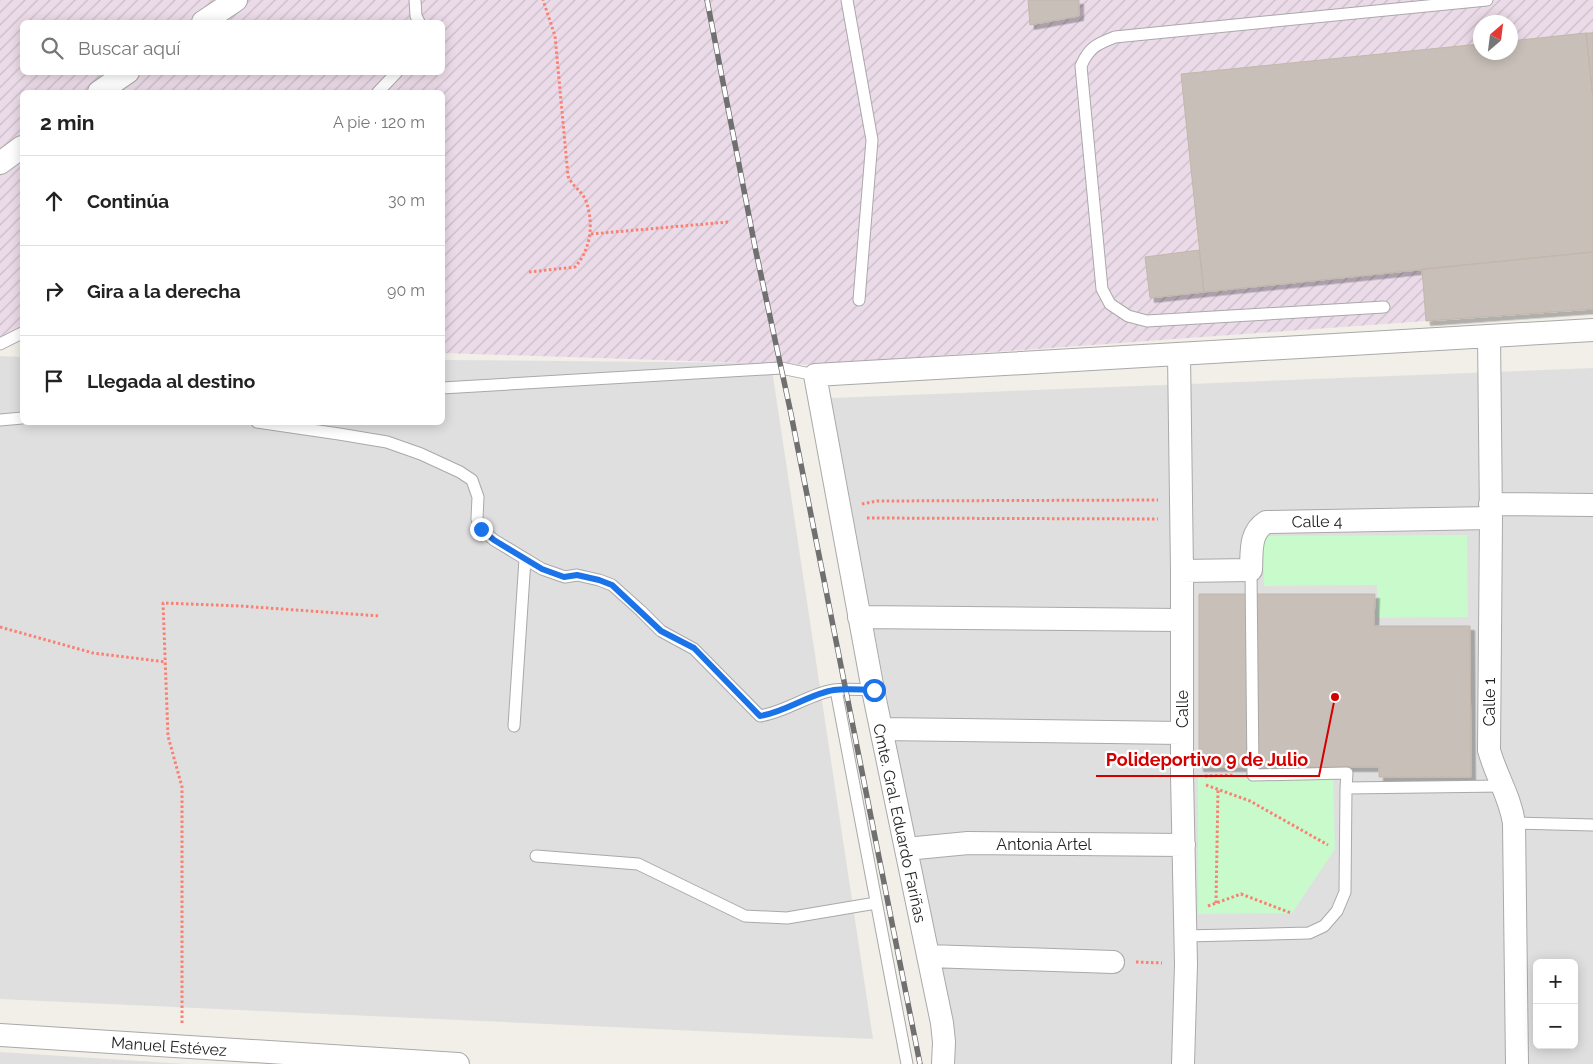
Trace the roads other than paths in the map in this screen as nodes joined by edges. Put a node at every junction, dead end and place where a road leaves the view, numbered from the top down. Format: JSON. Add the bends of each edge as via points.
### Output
{"nodes":[{"id":1,"x":236,"y":0,"type":"edge"},
{"id":2,"x":415,"y":0,"type":"edge"},
{"id":3,"x":847,"y":0,"type":"edge"},
{"id":4,"x":1488,"y":0,"type":"edge"},
{"id":5,"x":205,"y":20,"type":"edge"},
{"id":6,"x":418,"y":20,"type":"edge"},
{"id":7,"x":124,"y":75,"type":"edge"},
{"id":8,"x":393,"y":75,"type":"edge"},
{"id":9,"x":102,"y":90,"type":"edge"},
{"id":10,"x":380,"y":90,"type":"edge"},
{"id":11,"x":20,"y":148,"type":"edge"},
{"id":12,"x":0,"y":163,"type":"edge"},
{"id":13,"x":859,"y":300,"type":"dead end"},
{"id":14,"x":1384,"y":307,"type":"dead end"},
{"id":15,"x":1593,"y":330,"type":"edge"},
{"id":16,"x":20,"y":334,"type":"edge"},
{"id":17,"x":1489,"y":336,"type":"junction"},
{"id":18,"x":0,"y":344,"type":"edge"},
{"id":19,"x":1178,"y":354,"type":"junction"},
{"id":20,"x":815,"y":375,"type":"junction"},
{"id":21,"x":445,"y":388,"type":"edge"},
{"id":22,"x":20,"y":418,"type":"edge"},
{"id":23,"x":0,"y":420,"type":"edge"},
{"id":24,"x":278,"y":425,"type":"edge"},
{"id":25,"x":1593,"y":505,"type":"edge"},
{"id":26,"x":1490,"y":511,"type":"junction"},
{"id":27,"x":525,"y":558,"type":"junction"},
{"id":28,"x":1251,"y":570,"type":"junction"},
{"id":29,"x":1182,"y":571,"type":"junction"},
{"id":30,"x":859,"y":617,"type":"junction"},
{"id":31,"x":1181,"y":620,"type":"junction"},
{"id":32,"x":836,"y":690,"type":"junction"},
{"id":33,"x":874,"y":690,"type":"junction"},
{"id":34,"x":514,"y":726,"type":"dead end"},
{"id":35,"x":881,"y":729,"type":"junction"},
{"id":36,"x":1182,"y":733,"type":"junction"},
{"id":37,"x":1503,"y":786,"type":"junction"},
{"id":38,"x":1346,"y":788,"type":"junction"},
{"id":39,"x":1514,"y":823,"type":"junction"},
{"id":40,"x":1593,"y":825,"type":"edge"},
{"id":41,"x":1184,"y":844,"type":"junction"},
{"id":42,"x":906,"y":849,"type":"junction"},
{"id":43,"x":536,"y":856,"type":"dead end"},
{"id":44,"x":876,"y":903,"type":"junction"},
{"id":45,"x":1184,"y":925,"type":"junction"},
{"id":46,"x":928,"y":956,"type":"junction"},
{"id":47,"x":1113,"y":962,"type":"road end"},
{"id":48,"x":0,"y":1035,"type":"edge"},
{"id":49,"x":458,"y":1064,"type":"edge"},
{"id":50,"x":907,"y":1064,"type":"edge"},
{"id":51,"x":943,"y":1064,"type":"edge"},
{"id":52,"x":1183,"y":1064,"type":"edge"},
{"id":53,"x":1517,"y":1064,"type":"edge"}],
"edges":[{"from":1,"to":5,"type":"street"},
{"from":2,"to":6,"type":"lane"},
{"from":3,"to":13,"type":"lane","via":[[872,140]]},
{"from":4,"to":14,"type":"lane","via":[[1115,37],[1096,45],[1086,54],[1081,66],[1102,289],[1110,304],[1128,316],[1148,321]]},
{"from":7,"to":9,"type":"street"},
{"from":8,"to":10,"type":"lane"},
{"from":11,"to":12,"type":"street"},
{"from":15,"to":17,"type":"street"},
{"from":16,"to":18,"type":"lane"},
{"from":17,"to":19,"type":"street"},
{"from":17,"to":26,"type":"street","name":"Calle 1"},
{"from":19,"to":20,"type":"street"},
{"from":19,"to":29,"type":"street","name":"Calle"},
{"from":20,"to":21,"type":"lane","via":[[781,368]]},
{"from":20,"to":30,"type":"street","name":"Cmte. Gral. Eduardo Fariñas"},
{"from":22,"to":23,"type":"lane"},
{"from":24,"to":27,"type":"lane","via":[[387,442],[460,472],[472,480],[478,497],[477,519],[481,529]]},
{"from":25,"to":26,"type":"street","name":"Calle 4"},
{"from":26,"to":28,"type":"street","name":"Calle 4","via":[[1266,522],[1258,527],[1253,538]]},
{"from":26,"to":37,"type":"street","name":"Calle 1","via":[[1489,750]]},
{"from":27,"to":32,"type":"lane","via":[[564,577],[577,575],[612,585],[661,631],[694,648],[760,716],[774,714]]},
{"from":27,"to":34,"type":"lane"},
{"from":28,"to":29,"type":"street"},
{"from":28,"to":38,"type":"lane","via":[[1253,775],[1347,773]]},
{"from":29,"to":31,"type":"street","name":"Calle"},
{"from":30,"to":31,"type":"street"},
{"from":30,"to":33,"type":"street","name":"Cmte. Gral. Eduardo Fariñas"},
{"from":31,"to":36,"type":"street","name":"Calle"},
{"from":32,"to":33,"type":"lane"},
{"from":32,"to":44,"type":"lane"},
{"from":33,"to":35,"type":"street","name":"Cmte. Gral. Eduardo Fariñas"},
{"from":35,"to":36,"type":"street"},
{"from":35,"to":42,"type":"street","name":"Cmte. Gral. Eduardo Fariñas"},
{"from":36,"to":41,"type":"street","name":"Calle"},
{"from":37,"to":38,"type":"lane"},
{"from":37,"to":39,"type":"street","name":"Calle 1","via":[[1512,807]]},
{"from":38,"to":45,"type":"lane","via":[[1345,892],[1337,911],[1324,926],[1309,933]]},
{"from":39,"to":40,"type":"lane"},
{"from":39,"to":53,"type":"street","name":"Calle 1"},
{"from":41,"to":42,"type":"street","name":"Antonia Artel","via":[[968,843]]},
{"from":41,"to":45,"type":"street","name":"Calle"},
{"from":42,"to":46,"type":"street","name":"Cmte. Gral. Eduardo Fariñas"},
{"from":43,"to":44,"type":"lane","via":[[638,864],[745,916],[787,918]]},
{"from":44,"to":50,"type":"lane"},
{"from":45,"to":52,"type":"street","name":"Calle"},
{"from":46,"to":47,"type":"street"},
{"from":46,"to":51,"type":"street","name":"Cmte. Gral. Eduardo Fariñas","via":[[942,1023]]},
{"from":48,"to":49,"type":"street","name":"Manuel Estévez"}]}
